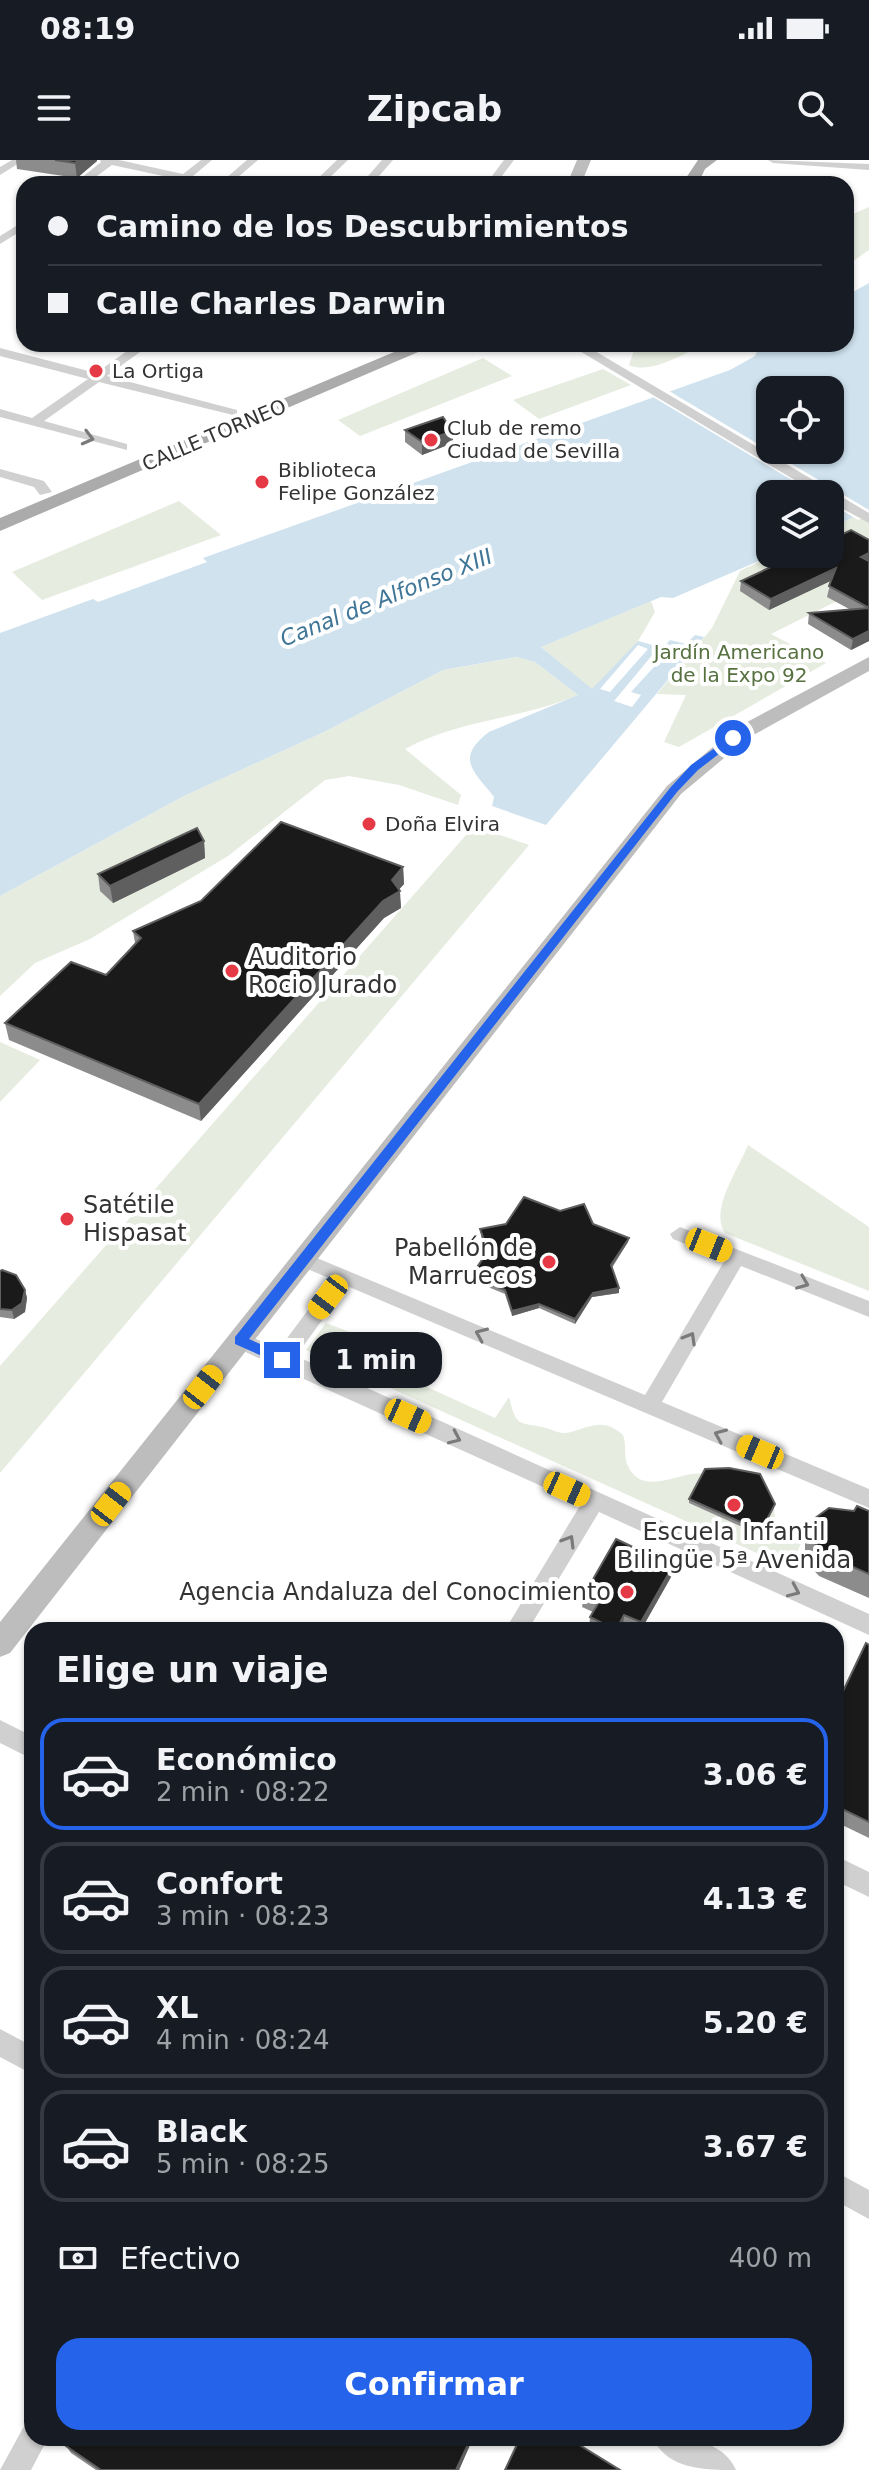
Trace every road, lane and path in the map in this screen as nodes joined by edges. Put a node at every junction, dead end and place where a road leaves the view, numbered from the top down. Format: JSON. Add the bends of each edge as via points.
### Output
{"nodes":[{"id":1,"x":19,"y":160,"type":"edge"},
{"id":2,"x":109,"y":160,"type":"edge"},
{"id":3,"x":161,"y":160,"type":"edge"},
{"id":4,"x":207,"y":160,"type":"edge"},
{"id":5,"x":253,"y":160,"type":"edge"},
{"id":6,"x":343,"y":160,"type":"edge"},
{"id":7,"x":388,"y":160,"type":"edge"},
{"id":8,"x":709,"y":160,"type":"edge"},
{"id":9,"x":773,"y":160,"type":"edge"},
{"id":10,"x":869,"y":167,"type":"edge"},
{"id":11,"x":0,"y":172,"type":"edge"},
{"id":12,"x":144,"y":173,"type":"junction"},
{"id":13,"x":89,"y":176,"type":"edge"},
{"id":14,"x":158,"y":176,"type":"edge"},
{"id":15,"x":188,"y":176,"type":"edge"},
{"id":16,"x":234,"y":176,"type":"edge"},
{"id":17,"x":326,"y":176,"type":"edge"},
{"id":18,"x":373,"y":176,"type":"edge"},
{"id":19,"x":694,"y":176,"type":"edge"},
{"id":20,"x":0,"y":352,"type":"edge"},
{"id":21,"x":134,"y":352,"type":"edge"},
{"id":22,"x":374,"y":352,"type":"edge"},
{"id":23,"x":409,"y":352,"type":"edge"},
{"id":24,"x":588,"y":352,"type":"edge"},
{"id":25,"x":97,"y":378,"type":"junction"},
{"id":26,"x":0,"y":413,"type":"edge"},
{"id":27,"x":233,"y":413,"type":"junction"},
{"id":28,"x":33,"y":423,"type":"junction"},
{"id":29,"x":122,"y":447,"type":"dead end"},
{"id":30,"x":0,"y":473,"type":"edge"},
{"id":31,"x":803,"y":480,"type":"edge"},
{"id":32,"x":45,"y":492,"type":"junction"},
{"id":33,"x":844,"y":504,"type":"edge"},
{"id":34,"x":0,"y":511,"type":"edge"},
{"id":35,"x":869,"y":519,"type":"edge"},
{"id":36,"x":0,"y":525,"type":"edge"},
{"id":37,"x":869,"y":663,"type":"edge"},
{"id":38,"x":680,"y":1234,"type":"dead end"},
{"id":39,"x":737,"y":1257,"type":"junction"},
{"id":40,"x":305,"y":1260,"type":"junction"},
{"id":41,"x":344,"y":1276,"type":"junction"},
{"id":42,"x":869,"y":1309,"type":"edge"},
{"id":43,"x":240,"y":1340,"type":"junction"},
{"id":44,"x":282,"y":1360,"type":"junction"},
{"id":45,"x":650,"y":1405,"type":"junction"},
{"id":46,"x":869,"y":1499,"type":"edge"},
{"id":47,"x":594,"y":1501,"type":"junction"},
{"id":48,"x":521,"y":1622,"type":"edge"},
{"id":49,"x":869,"y":1625,"type":"edge"},
{"id":50,"x":0,"y":1644,"type":"edge"},
{"id":51,"x":1,"y":1733,"type":"edge"},
{"id":52,"x":24,"y":1744,"type":"edge"},
{"id":53,"x":844,"y":1872,"type":"edge"},
{"id":54,"x":869,"y":1885,"type":"edge"},
{"id":55,"x":0,"y":2042,"type":"edge"},
{"id":56,"x":24,"y":2056,"type":"edge"},
{"id":57,"x":844,"y":2191,"type":"edge"},
{"id":58,"x":869,"y":2205,"type":"edge"},
{"id":59,"x":28,"y":2446,"type":"edge"},
{"id":60,"x":681,"y":2446,"type":"edge"},
{"id":61,"x":14,"y":2470,"type":"edge"},
{"id":62,"x":721,"y":2470,"type":"edge"}],
"edges":[{"from":1,"to":11,"type":"street"},
{"from":2,"to":12,"type":"street"},
{"from":2,"to":13,"type":"street"},
{"from":3,"to":12,"type":"street"},
{"from":4,"to":15,"type":"street"},
{"from":5,"to":16,"type":"street"},
{"from":6,"to":17,"type":"street"},
{"from":7,"to":18,"type":"street"},
{"from":8,"to":19,"type":"main road"},
{"from":9,"to":10,"type":"street"},
{"from":12,"to":14,"type":"street"},
{"from":20,"to":25,"type":"street"},
{"from":21,"to":25,"type":"street"},
{"from":22,"to":27,"type":"main road","name":"CALLE TORNEO"},
{"from":23,"to":36,"type":"main road","name":"CALLE TORNEO"},
{"from":24,"to":31,"type":"street"},
{"from":25,"to":27,"type":"street"},
{"from":25,"to":28,"type":"street"},
{"from":26,"to":28,"type":"street"},
{"from":27,"to":32,"type":"main road","name":"CALLE TORNEO"},
{"from":28,"to":29,"type":"street","one_way":true},
{"from":30,"to":32,"type":"street","via":[[39,484]]},
{"from":32,"to":34,"type":"main road","name":"CALLE TORNEO"},
{"from":33,"to":35,"type":"street"},
{"from":37,"to":40,"type":"street","via":[[748,728],[694,767]]},
{"from":38,"to":39,"type":"street"},
{"from":39,"to":42,"type":"street","one_way":true},
{"from":45,"to":39,"type":"street","one_way":true},
{"from":40,"to":41,"type":"street"},
{"from":40,"to":43,"type":"street"},
{"from":41,"to":44,"type":"street"},
{"from":45,"to":41,"type":"street","one_way":true},
{"from":43,"to":44,"type":"street"},
{"from":43,"to":50,"type":"street"},
{"from":44,"to":47,"type":"street","one_way":true},
{"from":46,"to":45,"type":"street","one_way":true},
{"from":48,"to":47,"type":"street","one_way":true},
{"from":47,"to":49,"type":"street","one_way":true},
{"from":51,"to":52,"type":"street"},
{"from":53,"to":54,"type":"street"},
{"from":55,"to":56,"type":"street"},
{"from":57,"to":58,"type":"street"},
{"from":59,"to":61,"type":"street"},
{"from":60,"to":62,"type":"street"}]}
